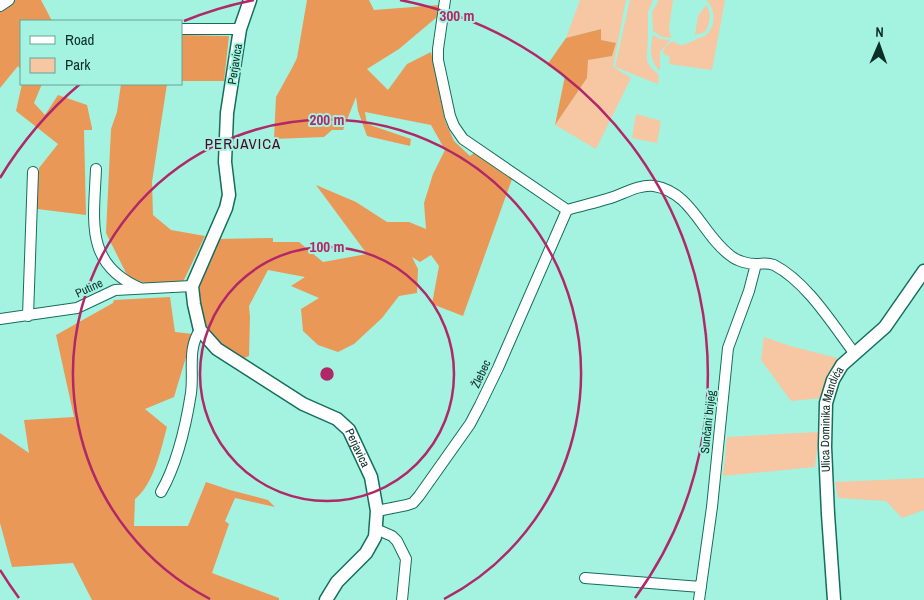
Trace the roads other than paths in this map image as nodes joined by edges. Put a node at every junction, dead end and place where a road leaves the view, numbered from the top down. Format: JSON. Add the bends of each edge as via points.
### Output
{"nodes":[{"id":1,"x":9,"y":0,"type":"edge"},
{"id":2,"x":250,"y":0,"type":"edge"},
{"id":3,"x":445,"y":0,"type":"edge"},
{"id":4,"x":0,"y":6,"type":"edge"},
{"id":5,"x":182,"y":29,"type":"edge"},
{"id":6,"x":240,"y":29,"type":"junction"},
{"id":7,"x":96,"y":169,"type":"dead end"},
{"id":8,"x":33,"y":172,"type":"dead end"},
{"id":9,"x":567,"y":210,"type":"junction"},
{"id":10,"x":756,"y":264,"type":"junction"},
{"id":11,"x":924,"y":271,"type":"edge"},
{"id":12,"x":192,"y":286,"type":"junction"},
{"id":13,"x":143,"y":289,"type":"junction"},
{"id":14,"x":28,"y":316,"type":"junction"},
{"id":15,"x":0,"y":319,"type":"edge"},
{"id":16,"x":200,"y":330,"type":"junction"},
{"id":17,"x":855,"y":354,"type":"junction"},
{"id":18,"x":161,"y":492,"type":"dead end"},
{"id":19,"x":377,"y":510,"type":"junction"},
{"id":20,"x":376,"y":529,"type":"junction"},
{"id":21,"x":585,"y":578,"type":"dead end"},
{"id":22,"x":700,"y":587,"type":"junction"},
{"id":23,"x":326,"y":600,"type":"edge"},
{"id":24,"x":402,"y":600,"type":"edge"},
{"id":25,"x":700,"y":600,"type":"edge"},
{"id":26,"x":834,"y":600,"type":"edge"}],
"edges":[{"from":1,"to":4,"type":"street"},
{"from":2,"to":6,"type":"street","name":"Perjavica"},
{"from":3,"to":9,"type":"street","via":[[438,60],[454,126],[464,139]]},
{"from":5,"to":6,"type":"street","name":"Perjavica"},
{"from":6,"to":12,"type":"street","name":"Perjavica","via":[[227,112],[229,195]]},
{"from":7,"to":13,"type":"street","via":[[94,230],[97,245],[107,265],[125,281]]},
{"from":8,"to":14,"type":"street"},
{"from":9,"to":10,"type":"street","via":[[640,187],[658,187],[681,198],[732,257]]},
{"from":9,"to":19,"type":"street","name":"Žlebec","via":[[470,424],[413,503]]},
{"from":10,"to":17,"type":"street","via":[[768,262],[792,277]]},
{"from":10,"to":22,"type":"street","name":"Sunčani brijeg","via":[[750,291],[728,348]]},
{"from":11,"to":17,"type":"street","name":"Ulica Dominika Mandića","via":[[885,326]]},
{"from":12,"to":13,"type":"street","name":"Putine"},
{"from":12,"to":16,"type":"street","name":"Perjavica"},
{"from":13,"to":14,"type":"street","name":"Putine","via":[[114,290],[77,308]]},
{"from":14,"to":15,"type":"street","name":"Putine"},
{"from":16,"to":18,"type":"street","via":[[192,347],[191,391],[183,435]]},
{"from":16,"to":19,"type":"street","name":"Perjavica","via":[[217,349],[303,404],[338,418],[349,430],[371,477]]},
{"from":17,"to":26,"type":"street","name":"Ulica Dominika Mandića","via":[[842,365],[833,380],[826,403],[825,447]]},
{"from":19,"to":20,"type":"street","name":"Perjavica"},
{"from":20,"to":23,"type":"street","name":"Perjavica","via":[[366,553],[337,582]]},
{"from":20,"to":24,"type":"street","via":[[392,536],[406,559]]},
{"from":21,"to":22,"type":"street"},
{"from":22,"to":25,"type":"street","name":"Sunčani brijeg"}]}
